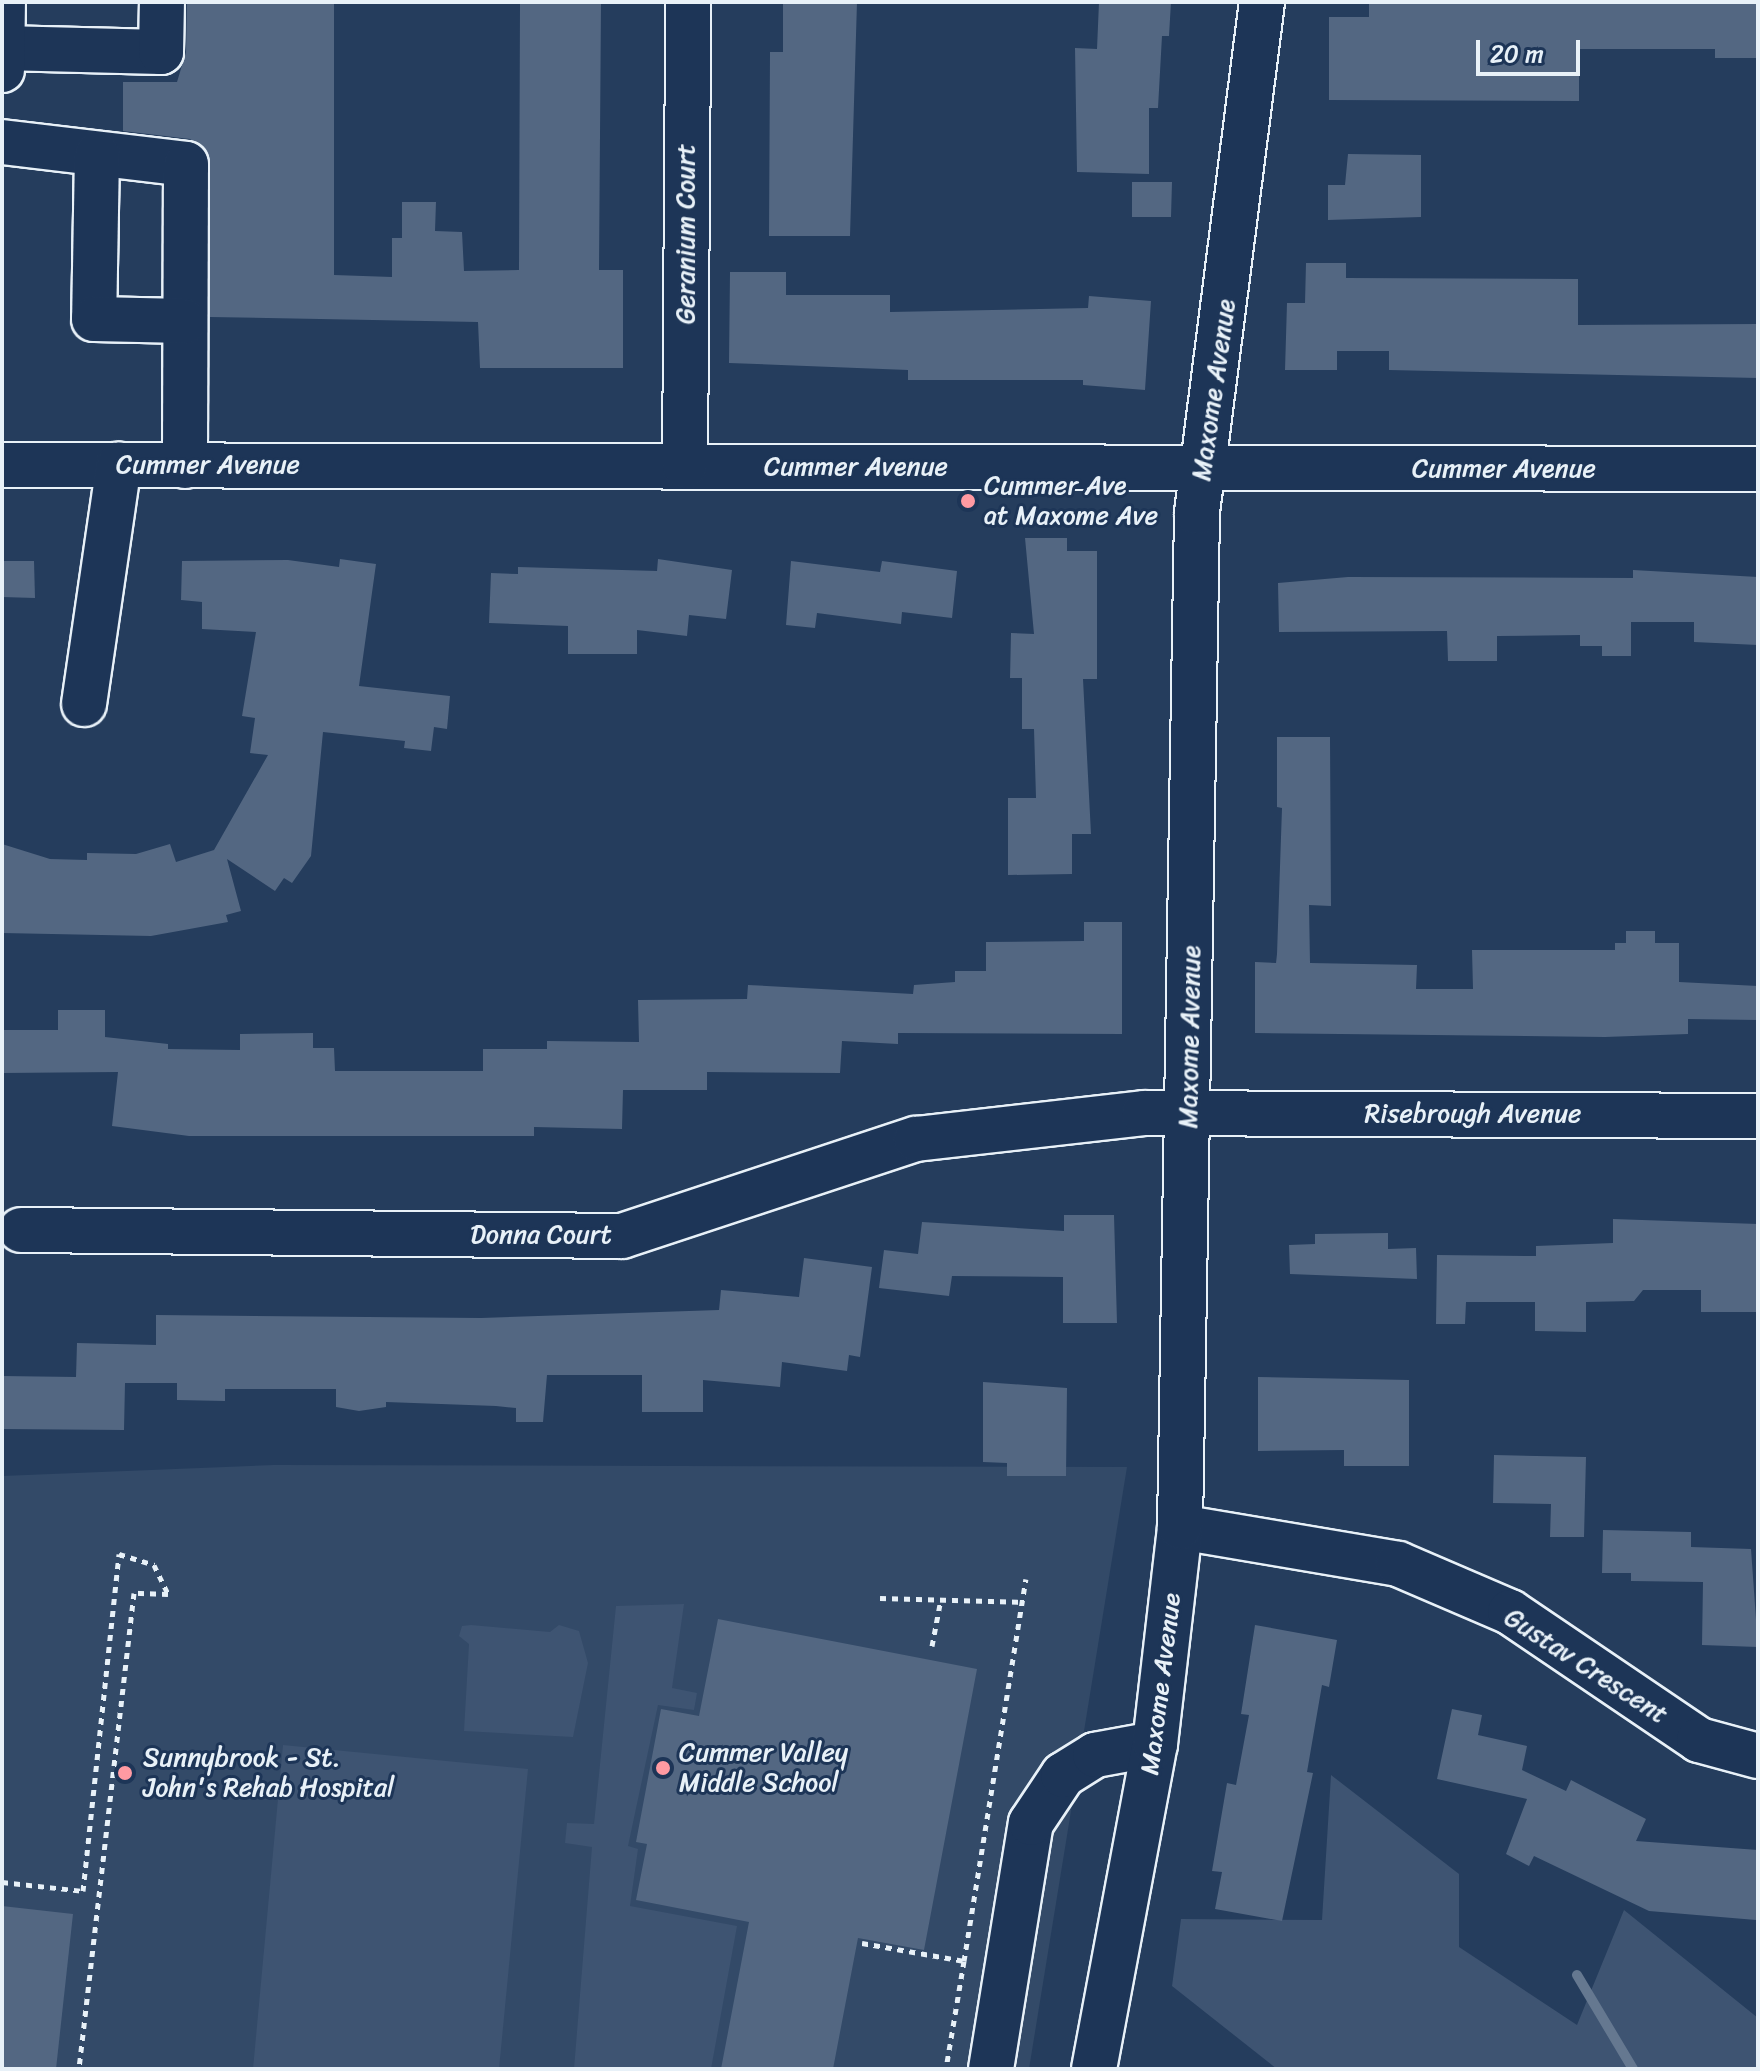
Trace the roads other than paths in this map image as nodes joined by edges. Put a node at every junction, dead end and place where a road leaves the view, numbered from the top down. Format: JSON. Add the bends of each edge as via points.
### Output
{"nodes":[{"id":1,"x":3,"y":2,"type":"edge"},
{"id":2,"x":162,"y":2,"type":"edge"},
{"id":3,"x":688,"y":2,"type":"edge"},
{"id":4,"x":1262,"y":2,"type":"edge"},
{"id":5,"x":2,"y":48,"type":"edge"},
{"id":6,"x":2,"y":70,"type":"edge"},
{"id":7,"x":2,"y":142,"type":"edge"},
{"id":8,"x":97,"y":154,"type":"junction"},
{"id":9,"x":185,"y":321,"type":"junction"},
{"id":10,"x":2,"y":465,"type":"edge"},
{"id":11,"x":119,"y":465,"type":"junction"},
{"id":12,"x":185,"y":466,"type":"junction"},
{"id":13,"x":685,"y":466,"type":"junction"},
{"id":14,"x":1204,"y":467,"type":"junction"},
{"id":15,"x":1758,"y":469,"type":"edge"},
{"id":16,"x":84,"y":704,"type":"dead end"},
{"id":17,"x":1189,"y":1112,"type":"junction"},
{"id":18,"x":1758,"y":1116,"type":"edge"},
{"id":19,"x":21,"y":1230,"type":"dead end"},
{"id":20,"x":1180,"y":1527,"type":"junction"},
{"id":21,"x":1155,"y":1744,"type":"junction"},
{"id":22,"x":1758,"y":1756,"type":"edge"},
{"id":23,"x":991,"y":2069,"type":"edge"},
{"id":24,"x":1094,"y":2069,"type":"edge"}],
"edges":[{"from":1,"to":5,"type":"street"},
{"from":2,"to":5,"type":"street","via":[[161,52]]},
{"from":3,"to":13,"type":"street","name":"Geranium Court"},
{"from":4,"to":14,"type":"street","name":"Maxome Avenue"},
{"from":5,"to":6,"type":"street"},
{"from":7,"to":8,"type":"street"},
{"from":8,"to":9,"type":"street","via":[[186,164]]},
{"from":8,"to":9,"type":"street","via":[[94,319]]},
{"from":9,"to":12,"type":"street"},
{"from":10,"to":11,"type":"street","name":"Cummer Avenue"},
{"from":11,"to":12,"type":"street","name":"Cummer Avenue"},
{"from":11,"to":16,"type":"street"},
{"from":12,"to":13,"type":"street","name":"Cummer Avenue"},
{"from":13,"to":14,"type":"street","name":"Cummer Avenue"},
{"from":14,"to":15,"type":"street","name":"Cummer Avenue"},
{"from":14,"to":17,"type":"street","name":"Maxome Avenue","via":[[1197,512]]},
{"from":17,"to":18,"type":"street","name":"Risebrough Avenue"},
{"from":17,"to":19,"type":"street","name":"Donna Court","via":[[916,1139],[622,1236]]},
{"from":17,"to":20,"type":"street","name":"Maxome Avenue"},
{"from":20,"to":21,"type":"street","name":"Maxome Avenue"},
{"from":20,"to":22,"type":"street","name":"Gustav Crescent","via":[[1398,1564],[1510,1612],[1699,1740]]},
{"from":21,"to":23,"type":"street","via":[[1095,1755],[1063,1775],[1031,1823]]},
{"from":21,"to":24,"type":"street","name":"Maxome Avenue"}]}
